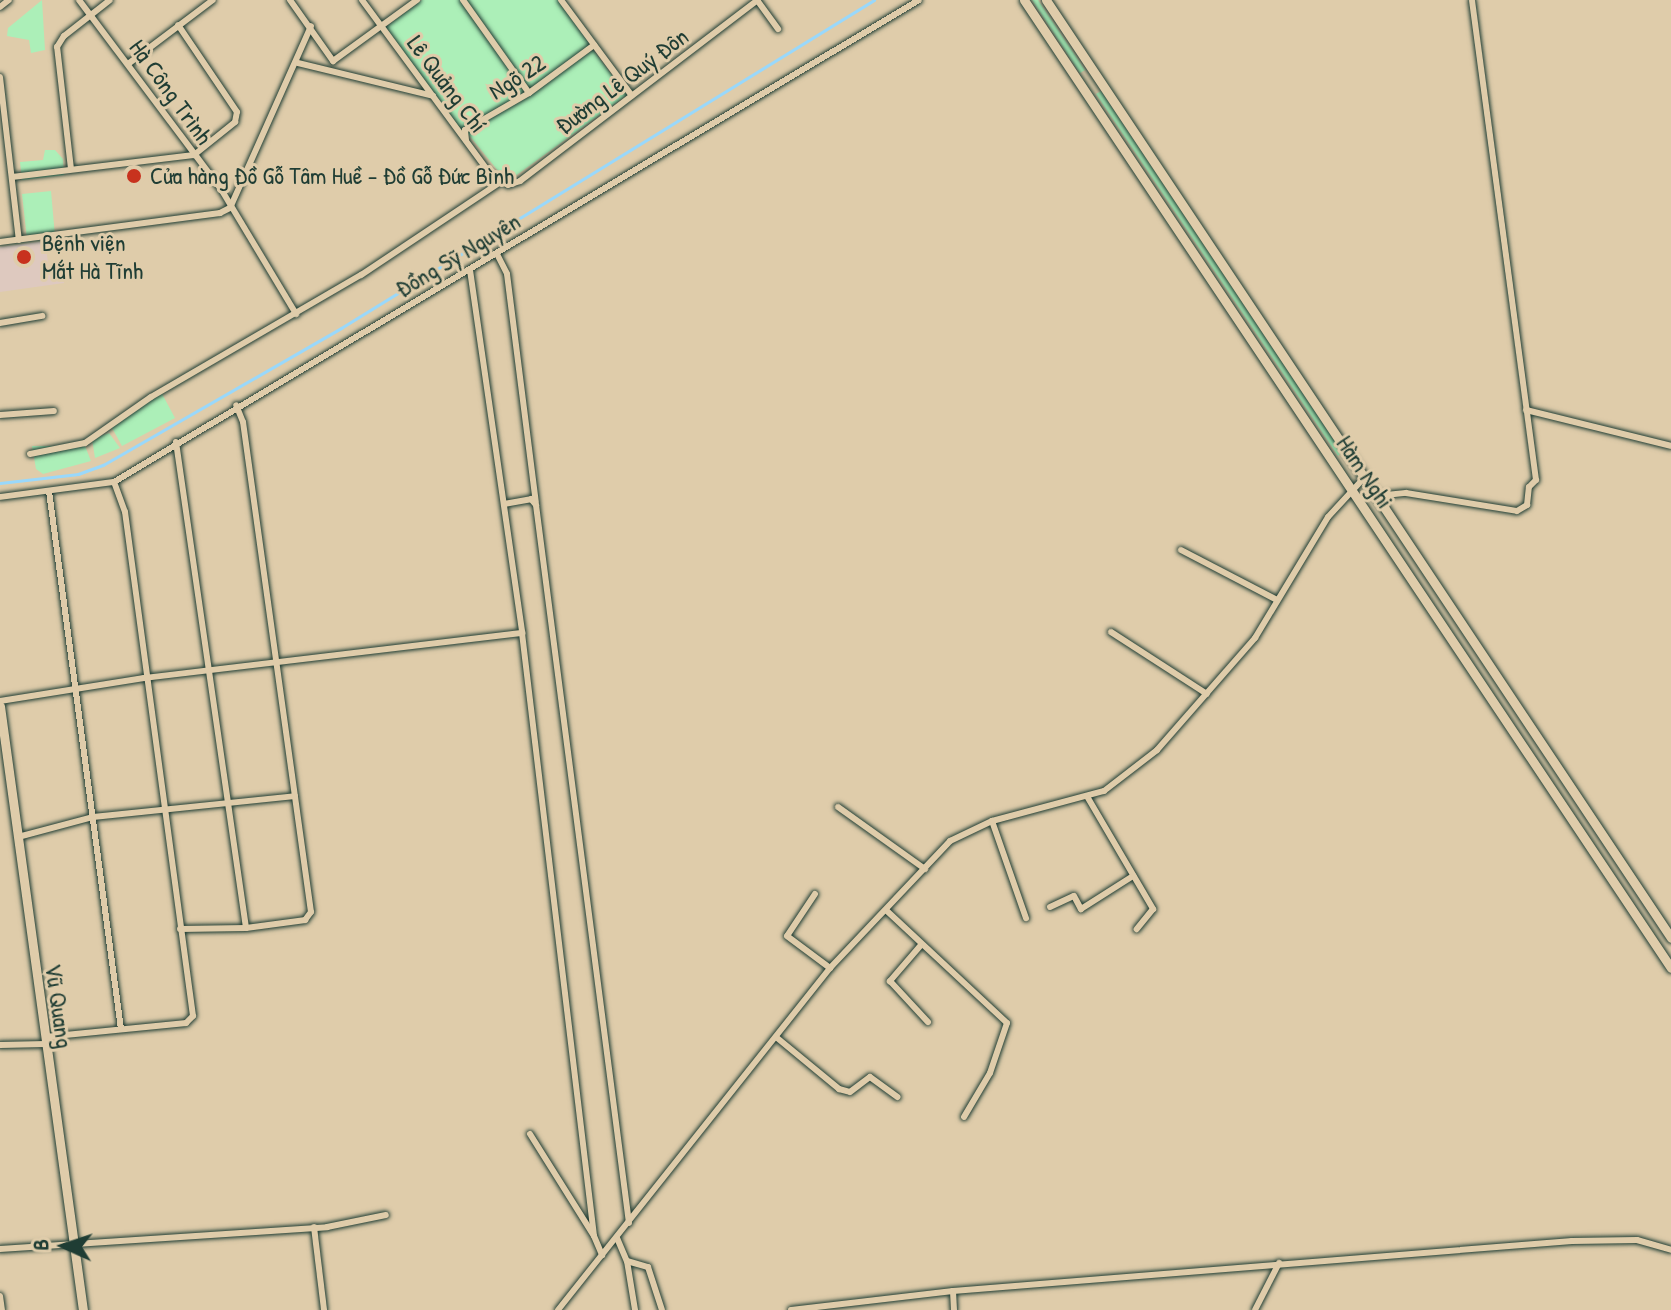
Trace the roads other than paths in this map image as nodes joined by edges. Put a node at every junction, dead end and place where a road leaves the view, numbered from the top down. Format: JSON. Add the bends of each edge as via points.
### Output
{"nodes":[{"id":1,"x":9,"y":0,"type":"edge"},
{"id":2,"x":79,"y":0,"type":"edge"},
{"id":3,"x":110,"y":0,"type":"edge"},
{"id":4,"x":213,"y":0,"type":"edge"},
{"id":5,"x":290,"y":0,"type":"edge"},
{"id":6,"x":362,"y":0,"type":"edge"},
{"id":7,"x":417,"y":0,"type":"edge"},
{"id":8,"x":463,"y":0,"type":"edge"},
{"id":9,"x":561,"y":0,"type":"edge"},
{"id":10,"x":757,"y":0,"type":"edge"},
{"id":11,"x":919,"y":0,"type":"edge"},
{"id":12,"x":1024,"y":0,"type":"edge"},
{"id":13,"x":1046,"y":0,"type":"edge"},
{"id":14,"x":1472,"y":0,"type":"edge"},
{"id":15,"x":0,"y":7,"type":"edge"},
{"id":16,"x":91,"y":15,"type":"junction"},
{"id":17,"x":178,"y":25,"type":"junction"},
{"id":18,"x":311,"y":26,"type":"junction"},
{"id":19,"x":382,"y":27,"type":"junction"},
{"id":20,"x":778,"y":29,"type":"dead end"},
{"id":21,"x":594,"y":45,"type":"junction"},
{"id":22,"x":298,"y":63,"type":"junction"},
{"id":23,"x":128,"y":64,"type":"junction"},
{"id":24,"x":0,"y":77,"type":"edge"},
{"id":25,"x":529,"y":93,"type":"junction"},
{"id":26,"x":433,"y":96,"type":"junction"},
{"id":27,"x":632,"y":96,"type":"junction"},
{"id":28,"x":3,"y":132,"type":"edge"},
{"id":29,"x":466,"y":140,"type":"junction"},
{"id":30,"x":194,"y":155,"type":"junction"},
{"id":31,"x":71,"y":169,"type":"junction"},
{"id":32,"x":12,"y":177,"type":"junction"},
{"id":33,"x":503,"y":182,"type":"junction"},
{"id":34,"x":230,"y":208,"type":"junction"},
{"id":35,"x":19,"y":240,"type":"junction"},
{"id":36,"x":0,"y":242,"type":"edge"},
{"id":37,"x":497,"y":254,"type":"junction"},
{"id":38,"x":470,"y":270,"type":"junction"},
{"id":39,"x":296,"y":314,"type":"junction"},
{"id":40,"x":42,"y":316,"type":"dead end"},
{"id":41,"x":0,"y":323,"type":"edge"},
{"id":42,"x":236,"y":405,"type":"junction"},
{"id":43,"x":1526,"y":410,"type":"junction"},
{"id":44,"x":54,"y":411,"type":"dead end"},
{"id":45,"x":0,"y":415,"type":"edge"},
{"id":46,"x":176,"y":442,"type":"junction"},
{"id":47,"x":1671,"y":446,"type":"edge"},
{"id":48,"x":30,"y":454,"type":"dead end"},
{"id":49,"x":1364,"y":478,"type":"junction"},
{"id":50,"x":114,"y":482,"type":"junction"},
{"id":51,"x":1352,"y":488,"type":"junction"},
{"id":52,"x":49,"y":491,"type":"junction"},
{"id":53,"x":1376,"y":496,"type":"junction"},
{"id":54,"x":0,"y":497,"type":"edge"},
{"id":55,"x":504,"y":504,"type":"junction"},
{"id":56,"x":536,"y":505,"type":"junction"},
{"id":57,"x":1181,"y":550,"type":"dead end"},
{"id":58,"x":1277,"y":600,"type":"junction"},
{"id":59,"x":1111,"y":632,"type":"dead end"},
{"id":60,"x":522,"y":633,"type":"junction"},
{"id":61,"x":277,"y":663,"type":"junction"},
{"id":62,"x":206,"y":671,"type":"junction"},
{"id":63,"x":144,"y":678,"type":"junction"},
{"id":64,"x":74,"y":687,"type":"junction"},
{"id":65,"x":1207,"y":694,"type":"junction"},
{"id":66,"x":0,"y":704,"type":"edge"},
{"id":67,"x":295,"y":796,"type":"junction"},
{"id":68,"x":1088,"y":798,"type":"junction"},
{"id":69,"x":230,"y":805,"type":"junction"},
{"id":70,"x":838,"y":807,"type":"dead end"},
{"id":71,"x":162,"y":809,"type":"junction"},
{"id":72,"x":93,"y":817,"type":"junction"},
{"id":73,"x":992,"y":821,"type":"junction"},
{"id":74,"x":18,"y":837,"type":"junction"},
{"id":75,"x":925,"y":869,"type":"junction"},
{"id":76,"x":1133,"y":876,"type":"junction"},
{"id":77,"x":815,"y":894,"type":"dead end"},
{"id":78,"x":1050,"y":907,"type":"dead end"},
{"id":79,"x":887,"y":911,"type":"junction"},
{"id":80,"x":1026,"y":918,"type":"dead end"},
{"id":81,"x":246,"y":928,"type":"junction"},
{"id":82,"x":180,"y":929,"type":"junction"},
{"id":83,"x":1137,"y":929,"type":"dead end"},
{"id":84,"x":1671,"y":938,"type":"edge"},
{"id":85,"x":921,"y":945,"type":"junction"},
{"id":86,"x":830,"y":968,"type":"junction"},
{"id":87,"x":1671,"y":968,"type":"edge"},
{"id":88,"x":928,"y":1022,"type":"dead end"},
{"id":89,"x":121,"y":1029,"type":"junction"},
{"id":90,"x":776,"y":1037,"type":"junction"},
{"id":91,"x":44,"y":1041,"type":"junction"},
{"id":92,"x":0,"y":1045,"type":"edge"},
{"id":93,"x":898,"y":1097,"type":"dead end"},
{"id":94,"x":964,"y":1117,"type":"dead end"},
{"id":95,"x":530,"y":1134,"type":"dead end"},
{"id":96,"x":386,"y":1215,"type":"dead end"},
{"id":97,"x":629,"y":1223,"type":"junction"},
{"id":98,"x":314,"y":1227,"type":"junction"},
{"id":99,"x":594,"y":1236,"type":"junction"},
{"id":100,"x":617,"y":1238,"type":"junction"},
{"id":101,"x":74,"y":1245,"type":"junction"},
{"id":102,"x":0,"y":1249,"type":"edge"},
{"id":103,"x":1671,"y":1250,"type":"edge"},
{"id":104,"x":602,"y":1255,"type":"junction"},
{"id":105,"x":627,"y":1261,"type":"junction"},
{"id":106,"x":1279,"y":1263,"type":"junction"},
{"id":107,"x":953,"y":1291,"type":"junction"},
{"id":108,"x":0,"y":1296,"type":"edge"},
{"id":109,"x":2,"y":1310,"type":"edge"},
{"id":110,"x":83,"y":1310,"type":"edge"},
{"id":111,"x":324,"y":1310,"type":"edge"},
{"id":112,"x":558,"y":1310,"type":"edge"},
{"id":113,"x":635,"y":1310,"type":"edge"},
{"id":114,"x":662,"y":1310,"type":"edge"},
{"id":115,"x":791,"y":1310,"type":"edge"},
{"id":116,"x":954,"y":1310,"type":"edge"},
{"id":117,"x":1255,"y":1310,"type":"edge"}],
"edges":[{"from":1,"to":15,"type":"street"},
{"from":2,"to":16,"type":"street","name":"Hà Công Trình"},
{"from":3,"to":16,"type":"street"},
{"from":4,"to":17,"type":"street"},
{"from":5,"to":18,"type":"street"},
{"from":6,"to":19,"type":"street","name":"Lê Quảng Chí"},
{"from":7,"to":19,"type":"street"},
{"from":8,"to":25,"type":"street"},
{"from":9,"to":21,"type":"street"},
{"from":10,"to":20,"type":"street"},
{"from":10,"to":27,"type":"street","name":"Đường Lê Quý Đôn"},
{"from":11,"to":37,"type":"street","name":"Đồng Sỹ Nguyên"},
{"from":12,"to":51,"type":"main road","name":"Hàm Nghi"},
{"from":13,"to":49,"type":"main road","name":"Hàm Nghi"},
{"from":14,"to":43,"type":"street"},
{"from":16,"to":23,"type":"street","name":"Hà Công Trình"},
{"from":16,"to":31,"type":"street","via":[[57,47]]},
{"from":17,"to":23,"type":"street"},
{"from":17,"to":30,"type":"street","via":[[237,112],[235,122]]},
{"from":18,"to":19,"type":"street","via":[[333,61]]},
{"from":18,"to":22,"type":"street"},
{"from":19,"to":26,"type":"street","name":"Lê Quảng Chí"},
{"from":21,"to":25,"type":"street","name":"Ngõ 22"},
{"from":21,"to":27,"type":"street"},
{"from":22,"to":26,"type":"street"},
{"from":22,"to":34,"type":"street"},
{"from":23,"to":30,"type":"street","name":"Hà Công Trình"},
{"from":24,"to":28,"type":"street"},
{"from":25,"to":29,"type":"street","name":"Ngõ 22","via":[[465,130]]},
{"from":26,"to":29,"type":"street","name":"Lê Quảng Chí"},
{"from":27,"to":33,"type":"street","name":"Đường Lê Quý Đôn","via":[[520,181]]},
{"from":28,"to":32,"type":"street"},
{"from":29,"to":33,"type":"street","name":"Lê Quảng Chí"},
{"from":30,"to":31,"type":"street"},
{"from":30,"to":34,"type":"street","name":"Hà Công Trình"},
{"from":31,"to":32,"type":"street"},
{"from":32,"to":35,"type":"street"},
{"from":33,"to":39,"type":"street","name":"Đường Lê Quý Đôn"},
{"from":34,"to":35,"type":"street"},
{"from":34,"to":39,"type":"street","name":"Hà Công Trình"},
{"from":35,"to":36,"type":"street"},
{"from":37,"to":38,"type":"street","name":"Đồng Sỹ Nguyên"},
{"from":37,"to":56,"type":"street","via":[[507,274]]},
{"from":38,"to":42,"type":"street","name":"Đồng Sỹ Nguyên"},
{"from":38,"to":55,"type":"street"},
{"from":39,"to":48,"type":"street","name":"Đường Lê Quý Đôn","via":[[151,397],[85,443]]},
{"from":40,"to":41,"type":"street"},
{"from":42,"to":46,"type":"street","name":"Đồng Sỹ Nguyên"},
{"from":42,"to":61,"type":"street","via":[[243,422]]},
{"from":43,"to":47,"type":"street"},
{"from":43,"to":53,"type":"street","via":[[1536,480],[1524,509],[1406,493]]},
{"from":44,"to":45,"type":"street"},
{"from":46,"to":50,"type":"street","name":"Đồng Sỹ Nguyên"},
{"from":46,"to":62,"type":"street"},
{"from":49,"to":51,"type":"street"},
{"from":49,"to":53,"type":"main road","name":"Hàm Nghi"},
{"from":50,"to":52,"type":"street","name":"Đồng Sỹ Nguyên"},
{"from":50,"to":63,"type":"street","via":[[125,512]]},
{"from":51,"to":58,"type":"street"},
{"from":51,"to":87,"type":"main road","name":"Hàm Nghi"},
{"from":52,"to":54,"type":"street","name":"Đồng Sỹ Nguyên"},
{"from":52,"to":64,"type":"street"},
{"from":53,"to":84,"type":"main road","name":"Hàm Nghi"},
{"from":55,"to":56,"type":"street","via":[[527,500]]},
{"from":55,"to":60,"type":"street"},
{"from":56,"to":97,"type":"street"},
{"from":57,"to":58,"type":"street"},
{"from":58,"to":65,"type":"street","via":[[1255,638]]},
{"from":59,"to":65,"type":"street"},
{"from":60,"to":61,"type":"street"},
{"from":60,"to":99,"type":"street"},
{"from":61,"to":62,"type":"street"},
{"from":61,"to":67,"type":"street"},
{"from":62,"to":63,"type":"street"},
{"from":62,"to":69,"type":"street"},
{"from":63,"to":64,"type":"street"},
{"from":63,"to":71,"type":"street"},
{"from":64,"to":66,"type":"street"},
{"from":64,"to":72,"type":"street"},
{"from":65,"to":68,"type":"street","via":[[1157,750]]},
{"from":66,"to":74,"type":"main road","name":"Vũ Quang"},
{"from":67,"to":69,"type":"street"},
{"from":67,"to":81,"type":"street","via":[[311,912],[305,920]]},
{"from":68,"to":73,"type":"street"},
{"from":68,"to":76,"type":"street"},
{"from":69,"to":71,"type":"street"},
{"from":69,"to":81,"type":"street"},
{"from":70,"to":75,"type":"street"},
{"from":71,"to":72,"type":"street"},
{"from":71,"to":82,"type":"street"},
{"from":72,"to":74,"type":"street"},
{"from":72,"to":89,"type":"street"},
{"from":73,"to":75,"type":"street","via":[[950,841]]},
{"from":73,"to":80,"type":"street"},
{"from":74,"to":91,"type":"main road","name":"Vũ Quang"},
{"from":75,"to":79,"type":"street"},
{"from":76,"to":78,"type":"street","via":[[1081,909],[1074,896]]},
{"from":76,"to":83,"type":"street","via":[[1153,909]]},
{"from":77,"to":86,"type":"street","via":[[787,936]]},
{"from":79,"to":85,"type":"street"},
{"from":79,"to":86,"type":"street"},
{"from":81,"to":82,"type":"street"},
{"from":82,"to":89,"type":"street","via":[[192,1019]]},
{"from":85,"to":88,"type":"street","via":[[890,981]]},
{"from":85,"to":94,"type":"street","via":[[1009,1028]]},
{"from":86,"to":90,"type":"street"},
{"from":89,"to":91,"type":"street"},
{"from":90,"to":93,"type":"street","via":[[839,1089],[850,1092],[870,1077]]},
{"from":90,"to":97,"type":"street"},
{"from":91,"to":92,"type":"street"},
{"from":91,"to":101,"type":"main road","name":"Vũ Quang"},
{"from":95,"to":99,"type":"street"},
{"from":96,"to":98,"type":"street"},
{"from":97,"to":100,"type":"street"},
{"from":98,"to":101,"type":"street"},
{"from":98,"to":111,"type":"street"},
{"from":99,"to":104,"type":"street"},
{"from":100,"to":104,"type":"street"},
{"from":100,"to":105,"type":"street"},
{"from":101,"to":102,"type":"street"},
{"from":101,"to":110,"type":"main road","name":"Vũ Quang"},
{"from":103,"to":106,"type":"street","via":[[1612,1239]]},
{"from":104,"to":112,"type":"street"},
{"from":105,"to":113,"type":"street"},
{"from":105,"to":114,"type":"street","via":[[648,1267]]},
{"from":106,"to":107,"type":"street"},
{"from":106,"to":117,"type":"street"},
{"from":107,"to":115,"type":"street"},
{"from":107,"to":116,"type":"street"},
{"from":108,"to":109,"type":"street"}]}
